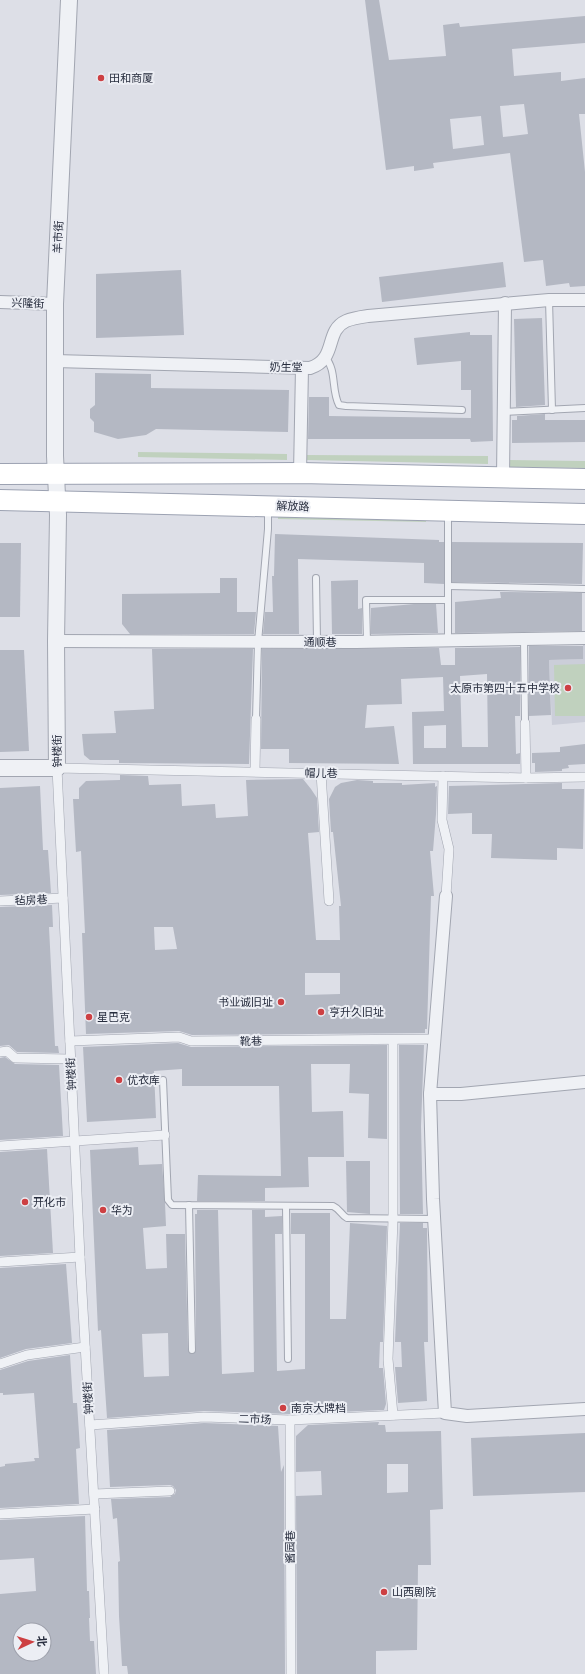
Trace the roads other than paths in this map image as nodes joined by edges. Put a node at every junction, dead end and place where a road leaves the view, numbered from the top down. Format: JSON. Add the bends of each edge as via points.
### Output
{"nodes":[{"id":1,"x":69,"y":0,"type":"edge"},
{"id":2,"x":549,"y":300,"type":"junction"},
{"id":3,"x":585,"y":300,"type":"edge"},
{"id":4,"x":0,"y":302,"type":"edge"},
{"id":5,"x":55,"y":304,"type":"junction"},
{"id":6,"x":505,"y":304,"type":"junction"},
{"id":7,"x":325,"y":357,"type":"junction"},
{"id":8,"x":55,"y":361,"type":"junction"},
{"id":9,"x":302,"y":368,"type":"junction"},
{"id":10,"x":585,"y":408,"type":"edge"},
{"id":11,"x":462,"y":410,"type":"dead end"},
{"id":12,"x":552,"y":410,"type":"junction"},
{"id":13,"x":502,"y":412,"type":"junction"},
{"id":14,"x":300,"y":473,"type":"junction"},
{"id":15,"x":0,"y":474,"type":"edge"},
{"id":16,"x":56,"y":474,"type":"junction"},
{"id":17,"x":502,"y":477,"type":"junction"},
{"id":18,"x":585,"y":478,"type":"edge"},
{"id":19,"x":0,"y":500,"type":"edge"},
{"id":20,"x":56,"y":500,"type":"junction"},
{"id":21,"x":268,"y":506,"type":"junction"},
{"id":22,"x":448,"y":510,"type":"junction"},
{"id":23,"x":585,"y":514,"type":"edge"},
{"id":24,"x":316,"y":578,"type":"dead end"},
{"id":25,"x":448,"y":586,"type":"junction"},
{"id":26,"x":585,"y":589,"type":"edge"},
{"id":27,"x":448,"y":600,"type":"junction"},
{"id":28,"x":585,"y":638,"type":"edge"},
{"id":29,"x":524,"y":639,"type":"junction"},
{"id":30,"x":56,"y":641,"type":"junction"},
{"id":31,"x":317,"y":641,"type":"junction"},
{"id":32,"x":448,"y":641,"type":"junction"},
{"id":33,"x":258,"y":642,"type":"junction"},
{"id":34,"x":367,"y":642,"type":"junction"},
{"id":35,"x":256,"y":719,"type":"joint"},
{"id":36,"x":525,"y":723,"type":"joint"},
{"id":37,"x":0,"y":768,"type":"edge"},
{"id":38,"x":57,"y":768,"type":"junction"},
{"id":39,"x":255,"y":771,"type":"junction"},
{"id":40,"x":321,"y":773,"type":"junction"},
{"id":41,"x":443,"y":776,"type":"junction"},
{"id":42,"x":585,"y":777,"type":"edge"},
{"id":43,"x":526,"y":778,"type":"junction"},
{"id":44,"x":446,"y":896,"type":"joint"},
{"id":45,"x":63,"y":898,"type":"junction"},
{"id":46,"x":0,"y":901,"type":"edge"},
{"id":47,"x":329,"y":901,"type":"dead end"},
{"id":48,"x":434,"y":1039,"type":"junction"},
{"id":49,"x":393,"y":1040,"type":"junction"},
{"id":50,"x":70,"y":1042,"type":"junction"},
{"id":51,"x":0,"y":1052,"type":"edge"},
{"id":52,"x":70,"y":1059,"type":"junction"},
{"id":53,"x":163,"y":1080,"type":"dead end"},
{"id":54,"x":585,"y":1082,"type":"edge"},
{"id":55,"x":585,"y":1089,"type":"edge"},
{"id":56,"x":430,"y":1097,"type":"junction"},
{"id":57,"x":165,"y":1135,"type":"junction"},
{"id":58,"x":74,"y":1142,"type":"junction"},
{"id":59,"x":0,"y":1146,"type":"edge"},
{"id":60,"x":189,"y":1205,"type":"junction"},
{"id":61,"x":286,"y":1206,"type":"junction"},
{"id":62,"x":393,"y":1219,"type":"junction"},
{"id":63,"x":434,"y":1219,"type":"junction"},
{"id":64,"x":80,"y":1257,"type":"junction"},
{"id":65,"x":0,"y":1262,"type":"edge"},
{"id":66,"x":85,"y":1347,"type":"junction"},
{"id":67,"x":192,"y":1350,"type":"dead end"},
{"id":68,"x":288,"y":1359,"type":"dead end"},
{"id":69,"x":0,"y":1364,"type":"edge"},
{"id":70,"x":585,"y":1409,"type":"edge"},
{"id":71,"x":445,"y":1413,"type":"junction"},
{"id":72,"x":393,"y":1415,"type":"junction"},
{"id":73,"x":290,"y":1420,"type":"junction"},
{"id":74,"x":90,"y":1425,"type":"junction"},
{"id":75,"x":170,"y":1491,"type":"dead end"},
{"id":76,"x":94,"y":1494,"type":"junction"},
{"id":77,"x":95,"y":1509,"type":"junction"},
{"id":78,"x":0,"y":1514,"type":"edge"},
{"id":79,"x":104,"y":1674,"type":"edge"},
{"id":80,"x":291,"y":1674,"type":"edge"}],
"edges":[{"from":1,"to":5,"type":"street","name":"羊市街"},
{"from":2,"to":3,"type":"street"},
{"from":2,"to":6,"type":"street"},
{"from":2,"to":12,"type":"lane"},
{"from":4,"to":5,"type":"street","name":"兴隆街"},
{"from":5,"to":8,"type":"street","name":"羊市街"},
{"from":6,"to":7,"type":"street","via":[[347,320],[339,326],[332,337]]},
{"from":6,"to":13,"type":"street"},
{"from":7,"to":9,"type":"street","name":"奶生堂","via":[[317,365]]},
{"from":7,"to":11,"type":"lane","via":[[332,368],[334,395],[339,405]]},
{"from":8,"to":9,"type":"street","name":"奶生堂"},
{"from":8,"to":16,"type":"street","name":"羊市街"},
{"from":9,"to":14,"type":"street"},
{"from":10,"to":12,"type":"lane"},
{"from":12,"to":13,"type":"lane"},
{"from":13,"to":17,"type":"street"},
{"from":14,"to":16,"type":"main road"},
{"from":14,"to":17,"type":"main road"},
{"from":15,"to":16,"type":"main road"},
{"from":16,"to":20,"type":"street","name":"钟楼街"},
{"from":17,"to":18,"type":"main road"},
{"from":19,"to":20,"type":"main road","name":"解放路"},
{"from":20,"to":21,"type":"main road","name":"解放路"},
{"from":20,"to":30,"type":"street","name":"钟楼街"},
{"from":21,"to":22,"type":"main road","name":"解放路"},
{"from":21,"to":33,"type":"lane"},
{"from":22,"to":23,"type":"main road","name":"解放路"},
{"from":22,"to":25,"type":"lane"},
{"from":24,"to":31,"type":"lane"},
{"from":25,"to":26,"type":"lane"},
{"from":25,"to":27,"type":"lane"},
{"from":27,"to":32,"type":"lane"},
{"from":27,"to":34,"type":"lane","via":[[366,600]]},
{"from":28,"to":29,"type":"street","name":"通顺巷"},
{"from":29,"to":32,"type":"street","name":"通顺巷"},
{"from":29,"to":36,"type":"lane"},
{"from":30,"to":33,"type":"street","name":"通顺巷"},
{"from":30,"to":38,"type":"street","name":"钟楼街"},
{"from":31,"to":33,"type":"street","name":"通顺巷"},
{"from":31,"to":34,"type":"street","name":"通顺巷"},
{"from":32,"to":34,"type":"street","name":"通顺巷"},
{"from":33,"to":35,"type":"lane"},
{"from":35,"to":39,"type":"street"},
{"from":36,"to":43,"type":"street"},
{"from":37,"to":38,"type":"street"},
{"from":38,"to":39,"type":"street","name":"帽儿巷"},
{"from":38,"to":45,"type":"street","name":"钟楼街"},
{"from":39,"to":40,"type":"street","name":"帽儿巷"},
{"from":40,"to":41,"type":"street","name":"帽儿巷"},
{"from":40,"to":47,"type":"street"},
{"from":41,"to":43,"type":"street","name":"帽儿巷"},
{"from":41,"to":44,"type":"street","via":[[442,820],[448,849]]},
{"from":42,"to":43,"type":"street","name":"帽儿巷"},
{"from":44,"to":48,"type":"street"},
{"from":45,"to":46,"type":"street","name":"毡房巷"},
{"from":45,"to":50,"type":"street","name":"钟楼街"},
{"from":48,"to":49,"type":"street","name":"靴巷"},
{"from":48,"to":56,"type":"street"},
{"from":49,"to":50,"type":"street","name":"靴巷","via":[[191,1041],[179,1037]]},
{"from":49,"to":62,"type":"street"},
{"from":50,"to":52,"type":"street","name":"钟楼街"},
{"from":51,"to":52,"type":"street","via":[[7,1051],[15,1058]]},
{"from":52,"to":58,"type":"street","name":"钟楼街"},
{"from":53,"to":57,"type":"lane"},
{"from":54,"to":56,"type":"street"},
{"from":55,"to":56,"type":"street","via":[[462,1100]]},
{"from":56,"to":63,"type":"street"},
{"from":57,"to":58,"type":"street"},
{"from":57,"to":60,"type":"lane","via":[[168,1200],[172,1205]]},
{"from":58,"to":59,"type":"street"},
{"from":58,"to":64,"type":"street","name":"钟楼街"},
{"from":60,"to":61,"type":"lane"},
{"from":60,"to":67,"type":"lane"},
{"from":61,"to":62,"type":"lane","via":[[333,1206],[339,1208],[347,1218]]},
{"from":61,"to":68,"type":"lane"},
{"from":62,"to":63,"type":"lane"},
{"from":62,"to":72,"type":"street","via":[[388,1359]]},
{"from":63,"to":71,"type":"street"},
{"from":64,"to":65,"type":"street"},
{"from":64,"to":66,"type":"street","name":"钟楼街"},
{"from":66,"to":69,"type":"street","via":[[27,1355]]},
{"from":66,"to":74,"type":"street","name":"钟楼街"},
{"from":70,"to":71,"type":"street","via":[[467,1416]]},
{"from":71,"to":72,"type":"street","name":"二市场"},
{"from":72,"to":73,"type":"street","name":"二市场"},
{"from":73,"to":74,"type":"street","name":"二市场","via":[[204,1417]]},
{"from":73,"to":80,"type":"street","name":"酱园巷"},
{"from":74,"to":76,"type":"street","name":"钟楼街"},
{"from":75,"to":76,"type":"street"},
{"from":76,"to":77,"type":"street","name":"钟楼街"},
{"from":77,"to":78,"type":"street"},
{"from":77,"to":79,"type":"street","name":"钟楼街"}]}
